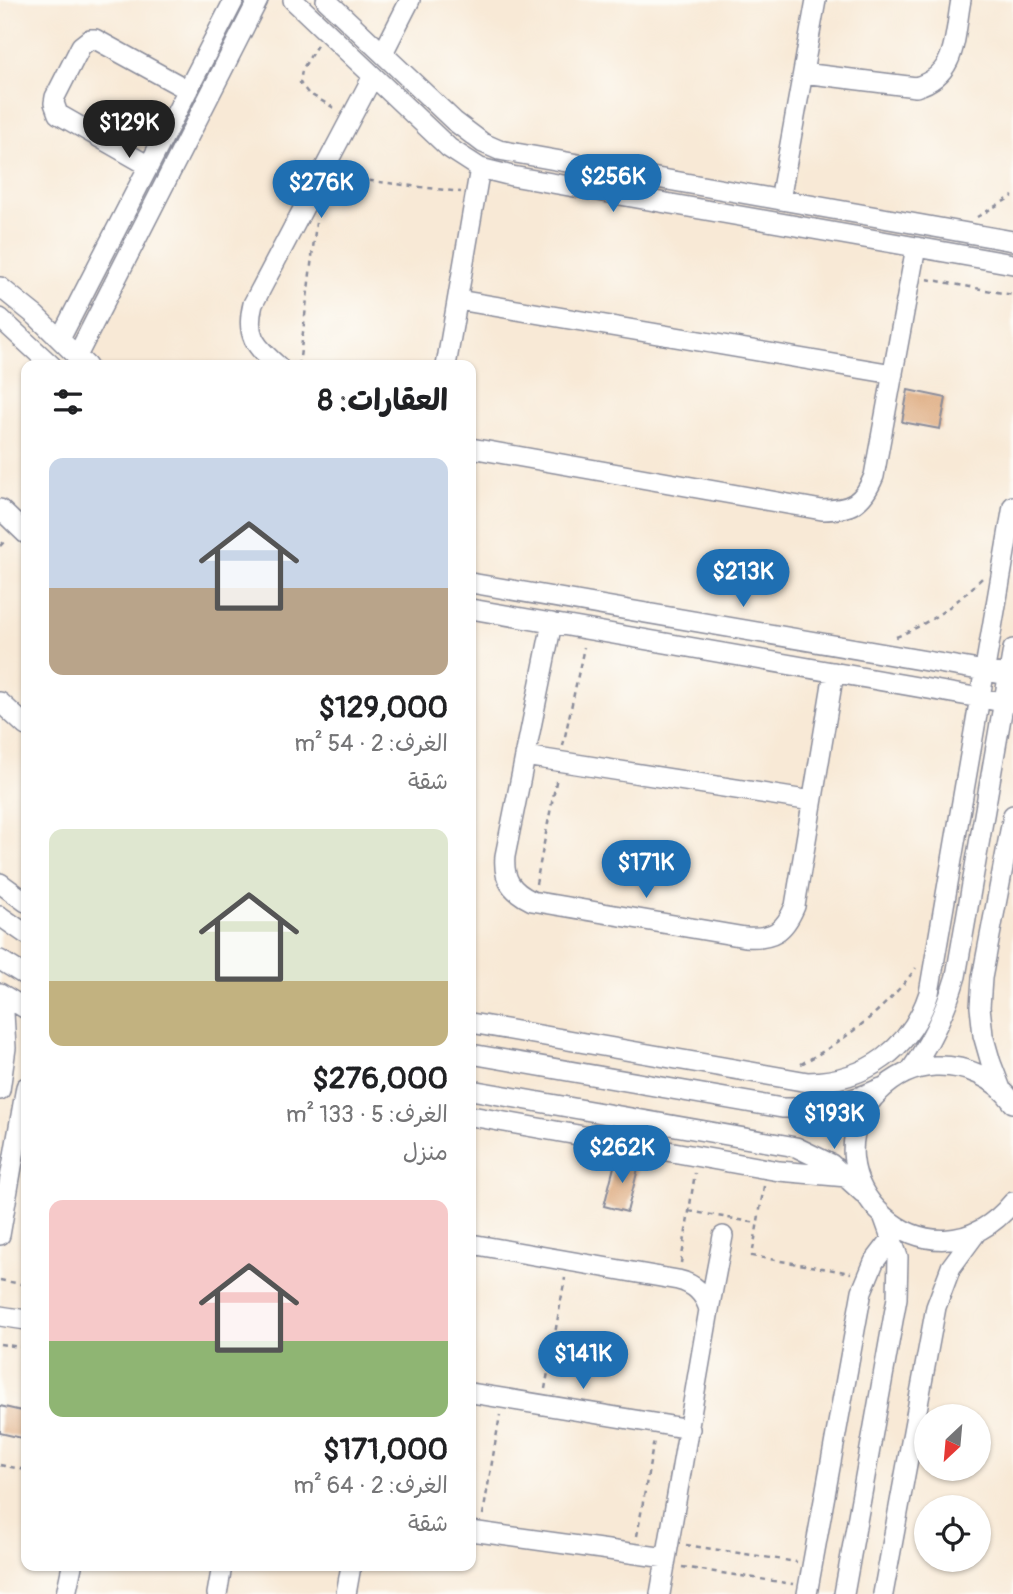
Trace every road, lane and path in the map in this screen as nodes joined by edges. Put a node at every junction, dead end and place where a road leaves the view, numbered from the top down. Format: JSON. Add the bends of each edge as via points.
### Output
{"nodes":[{"id":1,"x":234,"y":0,"type":"edge"},
{"id":2,"x":258,"y":0,"type":"edge"},
{"id":3,"x":293,"y":0,"type":"edge"},
{"id":4,"x":326,"y":0,"type":"edge"},
{"id":5,"x":410,"y":0,"type":"edge"},
{"id":6,"x":816,"y":0,"type":"edge"},
{"id":7,"x":961,"y":0,"type":"edge"},
{"id":8,"x":325,"y":31,"type":"junction"},
{"id":9,"x":383,"y":53,"type":"junction"},
{"id":10,"x":803,"y":74,"type":"junction"},
{"id":11,"x":373,"y":76,"type":"junction"},
{"id":12,"x":188,"y":90,"type":"junction"},
{"id":13,"x":351,"y":118,"type":"junction"},
{"id":14,"x":149,"y":166,"type":"junction"},
{"id":15,"x":480,"y":168,"type":"junction"},
{"id":16,"x":591,"y":168,"type":"junction"},
{"id":17,"x":321,"y":175,"type":"junction"},
{"id":18,"x":588,"y":190,"type":"junction"},
{"id":19,"x":476,"y":193,"type":"junction"},
{"id":20,"x":1013,"y":196,"type":"edge"},
{"id":21,"x":780,"y":200,"type":"junction"},
{"id":22,"x":317,"y":216,"type":"dead end"},
{"id":23,"x":974,"y":218,"type":"dead end"},
{"id":24,"x":1013,"y":241,"type":"edge"},
{"id":25,"x":916,"y":247,"type":"junction"},
{"id":26,"x":1013,"y":264,"type":"edge"},
{"id":27,"x":911,"y":276,"type":"junction"},
{"id":28,"x":2,"y":293,"type":"edge"},
{"id":29,"x":1013,"y":295,"type":"edge"},
{"id":30,"x":458,"y":300,"type":"junction"},
{"id":31,"x":0,"y":318,"type":"edge"},
{"id":32,"x":60,"y":339,"type":"junction"},
{"id":33,"x":46,"y":360,"type":"edge"},
{"id":34,"x":81,"y":360,"type":"edge"},
{"id":35,"x":82,"y":360,"type":"edge"},
{"id":36,"x":272,"y":360,"type":"edge"},
{"id":37,"x":300,"y":360,"type":"edge"},
{"id":38,"x":447,"y":360,"type":"edge"},
{"id":39,"x":893,"y":374,"type":"junction"},
{"id":40,"x":476,"y":449,"type":"edge"},
{"id":41,"x":1013,"y":506,"type":"edge"},
{"id":42,"x":0,"y":509,"type":"edge"},
{"id":43,"x":21,"y":529,"type":"edge"},
{"id":44,"x":988,"y":570,"type":"dead end"},
{"id":45,"x":476,"y":584,"type":"edge"},
{"id":46,"x":492,"y":587,"type":"junction"},
{"id":47,"x":479,"y":610,"type":"edge"},
{"id":48,"x":552,"y":623,"type":"junction"},
{"id":49,"x":887,"y":641,"type":"dead end"},
{"id":50,"x":1013,"y":649,"type":"edge"},
{"id":51,"x":983,"y":671,"type":"junction"},
{"id":52,"x":834,"y":672,"type":"junction"},
{"id":53,"x":1008,"y":675,"type":"junction"},
{"id":54,"x":980,"y":697,"type":"junction"},
{"id":55,"x":0,"y":702,"type":"edge"},
{"id":56,"x":1003,"y":702,"type":"junction"},
{"id":57,"x":21,"y":721,"type":"edge"},
{"id":58,"x":525,"y":755,"type":"junction"},
{"id":59,"x":813,"y":801,"type":"junction"},
{"id":60,"x":1013,"y":815,"type":"edge"},
{"id":61,"x":0,"y":883,"type":"edge"},
{"id":62,"x":21,"y":898,"type":"edge"},
{"id":63,"x":0,"y":916,"type":"edge"},
{"id":64,"x":21,"y":930,"type":"edge"},
{"id":65,"x":0,"y":960,"type":"edge"},
{"id":66,"x":919,"y":965,"type":"dead end"},
{"id":67,"x":21,"y":973,"type":"edge"},
{"id":68,"x":1,"y":994,"type":"edge"},
{"id":69,"x":21,"y":1006,"type":"edge"},
{"id":70,"x":476,"y":1024,"type":"edge"},
{"id":71,"x":476,"y":1055,"type":"edge"},
{"id":72,"x":910,"y":1071,"type":"junction"},
{"id":73,"x":774,"y":1076,"type":"junction"},
{"id":74,"x":885,"y":1086,"type":"junction"},
{"id":75,"x":0,"y":1090,"type":"edge"},
{"id":76,"x":476,"y":1091,"type":"edge"},
{"id":77,"x":1007,"y":1096,"type":"edge"},
{"id":78,"x":21,"y":1115,"type":"edge"},
{"id":79,"x":476,"y":1117,"type":"edge"},
{"id":80,"x":698,"y":1157,"type":"junction"},
{"id":81,"x":766,"y":1169,"type":"junction"},
{"id":82,"x":847,"y":1177,"type":"junction"},
{"id":83,"x":866,"y":1196,"type":"junction"},
{"id":84,"x":1013,"y":1202,"type":"edge"},
{"id":85,"x":689,"y":1211,"type":"junction"},
{"id":86,"x":1013,"y":1217,"type":"edge"},
{"id":87,"x":884,"y":1218,"type":"junction"},
{"id":88,"x":758,"y":1223,"type":"junction"},
{"id":89,"x":983,"y":1229,"type":"junction"},
{"id":90,"x":0,"y":1235,"type":"edge"},
{"id":91,"x":723,"y":1236,"type":"dead end"},
{"id":92,"x":892,"y":1237,"type":"junction"},
{"id":93,"x":476,"y":1245,"type":"edge"},
{"id":94,"x":568,"y":1261,"type":"junction"},
{"id":95,"x":867,"y":1276,"type":"junction"},
{"id":96,"x":0,"y":1280,"type":"edge"},
{"id":97,"x":678,"y":1280,"type":"junction"},
{"id":98,"x":21,"y":1284,"type":"edge"},
{"id":99,"x":709,"y":1310,"type":"junction"},
{"id":100,"x":0,"y":1316,"type":"edge"},
{"id":101,"x":21,"y":1320,"type":"edge"},
{"id":102,"x":0,"y":1344,"type":"edge"},
{"id":103,"x":21,"y":1347,"type":"edge"},
{"id":104,"x":476,"y":1394,"type":"edge"},
{"id":105,"x":503,"y":1399,"type":"junction"},
{"id":106,"x":543,"y":1405,"type":"junction"},
{"id":107,"x":657,"y":1424,"type":"junction"},
{"id":108,"x":690,"y":1429,"type":"junction"},
{"id":109,"x":0,"y":1465,"type":"edge"},
{"id":110,"x":21,"y":1469,"type":"edge"},
{"id":111,"x":476,"y":1527,"type":"edge"},
{"id":112,"x":476,"y":1532,"type":"edge"},
{"id":113,"x":634,"y":1553,"type":"junction"},
{"id":114,"x":667,"y":1555,"type":"junction"},
{"id":115,"x":813,"y":1564,"type":"junction"},
{"id":116,"x":71,"y":1571,"type":"edge"},
{"id":117,"x":221,"y":1571,"type":"edge"},
{"id":118,"x":350,"y":1571,"type":"edge"},
{"id":119,"x":808,"y":1590,"type":"edge"},
{"id":120,"x":66,"y":1594,"type":"edge"},
{"id":121,"x":216,"y":1594,"type":"edge"},
{"id":122,"x":346,"y":1594,"type":"edge"},
{"id":123,"x":660,"y":1594,"type":"edge"},
{"id":124,"x":844,"y":1594,"type":"edge"},
{"id":125,"x":883,"y":1594,"type":"edge"}],
"edges":[{"from":1,"to":12,"type":"street"},
{"from":2,"to":35,"type":"street"},
{"from":3,"to":8,"type":"street"},
{"from":4,"to":9,"type":"street"},
{"from":5,"to":9,"type":"street"},
{"from":6,"to":10,"type":"street"},
{"from":7,"to":10,"type":"street","via":[[948,63],[930,83],[916,87]]},
{"from":8,"to":11,"type":"street"},
{"from":8,"to":13,"type":"path","via":[[302,70],[300,83],[308,93]]},
{"from":9,"to":16,"type":"street","via":[[483,143],[517,155]]},
{"from":10,"to":21,"type":"street"},
{"from":11,"to":13,"type":"street"},
{"from":11,"to":15,"type":"street","via":[[449,148]]},
{"from":12,"to":14,"type":"street"},
{"from":12,"to":14,"type":"street","via":[[95,39],[81,46],[55,97],[58,114]]},
{"from":13,"to":17,"type":"street"},
{"from":14,"to":32,"type":"street"},
{"from":15,"to":18,"type":"street"},
{"from":15,"to":19,"type":"street"},
{"from":16,"to":18,"type":"street"},
{"from":16,"to":21,"type":"street"},
{"from":17,"to":19,"type":"path"},
{"from":17,"to":36,"type":"street","via":[[249,318],[256,345]]},
{"from":18,"to":25,"type":"street"},
{"from":19,"to":30,"type":"street"},
{"from":20,"to":23,"type":"path"},
{"from":21,"to":24,"type":"street"},
{"from":22,"to":37,"type":"path"},
{"from":25,"to":26,"type":"street"},
{"from":25,"to":27,"type":"street"},
{"from":27,"to":29,"type":"path"},
{"from":27,"to":39,"type":"street"},
{"from":28,"to":32,"type":"street"},
{"from":30,"to":38,"type":"street"},
{"from":30,"to":39,"type":"street"},
{"from":31,"to":33,"type":"street"},
{"from":32,"to":34,"type":"street"},
{"from":39,"to":40,"type":"street","via":[[874,476],[855,504],[839,510]]},
{"from":41,"to":51,"type":"street"},
{"from":42,"to":43,"type":"street"},
{"from":44,"to":49,"type":"path","via":[[943,613]]},
{"from":45,"to":46,"type":"street"},
{"from":46,"to":47,"type":"street"},
{"from":46,"to":51,"type":"street"},
{"from":47,"to":48,"type":"street"},
{"from":48,"to":52,"type":"street"},
{"from":48,"to":58,"type":"street"},
{"from":50,"to":53,"type":"street"},
{"from":51,"to":53,"type":"street"},
{"from":51,"to":54,"type":"street"},
{"from":52,"to":54,"type":"street"},
{"from":52,"to":59,"type":"street"},
{"from":53,"to":56,"type":"street"},
{"from":54,"to":56,"type":"street"},
{"from":54,"to":73,"type":"street","via":[[929,993],[918,1021],[888,1056],[851,1076],[822,1082]]},
{"from":55,"to":57,"type":"street"},
{"from":56,"to":72,"type":"street","via":[[956,976],[947,1005]]},
{"from":58,"to":59,"type":"street"},
{"from":58,"to":59,"type":"street","via":[[504,870],[519,895],[532,901],[745,937],[777,933],[789,922]]},
{"from":60,"to":77,"type":"street","via":[[980,1007],[988,1053]]},
{"from":61,"to":62,"type":"street"},
{"from":63,"to":64,"type":"street"},
{"from":65,"to":67,"type":"street"},
{"from":66,"to":73,"type":"path","via":[[859,1027],[818,1055]]},
{"from":68,"to":69,"type":"street"},
{"from":68,"to":75,"type":"street","via":[[6,1048]]},
{"from":70,"to":73,"type":"street"},
{"from":71,"to":74,"type":"street","via":[[782,1108],[824,1107]]},
{"from":72,"to":74,"type":"street"},
{"from":72,"to":77,"type":"street","via":[[929,1066],[958,1068],[986,1078]]},
{"from":74,"to":83,"type":"street","via":[[863,1113],[856,1138],[855,1163]]},
{"from":76,"to":82,"type":"street","via":[[796,1147]]},
{"from":78,"to":90,"type":"street"},
{"from":79,"to":80,"type":"street"},
{"from":80,"to":81,"type":"street"},
{"from":80,"to":85,"type":"path"},
{"from":81,"to":82,"type":"street"},
{"from":81,"to":88,"type":"path"},
{"from":82,"to":83,"type":"street"},
{"from":83,"to":87,"type":"street"},
{"from":84,"to":89,"type":"street"},
{"from":85,"to":88,"type":"path"},
{"from":85,"to":97,"type":"path"},
{"from":86,"to":89,"type":"street"},
{"from":87,"to":89,"type":"street","via":[[928,1238],[952,1238]]},
{"from":87,"to":92,"type":"street"},
{"from":88,"to":95,"type":"path","via":[[752,1256]]},
{"from":89,"to":125,"type":"street","via":[[951,1267],[936,1307]]},
{"from":91,"to":99,"type":"street"},
{"from":92,"to":95,"type":"street"},
{"from":92,"to":124,"type":"street","via":[[899,1277],[897,1298]]},
{"from":93,"to":94,"type":"street"},
{"from":94,"to":97,"type":"street"},
{"from":94,"to":106,"type":"path"},
{"from":95,"to":115,"type":"street"},
{"from":96,"to":98,"type":"path"},
{"from":97,"to":99,"type":"street","via":[[699,1290]]},
{"from":99,"to":108,"type":"street"},
{"from":100,"to":101,"type":"street"},
{"from":102,"to":103,"type":"path"},
{"from":104,"to":105,"type":"street"},
{"from":105,"to":106,"type":"street"},
{"from":105,"to":111,"type":"path"},
{"from":106,"to":107,"type":"street"},
{"from":107,"to":108,"type":"street"},
{"from":107,"to":113,"type":"path"},
{"from":108,"to":114,"type":"street"},
{"from":109,"to":110,"type":"path"},
{"from":112,"to":113,"type":"street"},
{"from":113,"to":114,"type":"street"},
{"from":114,"to":115,"type":"path"},
{"from":114,"to":119,"type":"path"},
{"from":114,"to":123,"type":"street"},
{"from":115,"to":119,"type":"street"},
{"from":116,"to":120,"type":"street"},
{"from":117,"to":121,"type":"street"},
{"from":118,"to":122,"type":"street"}]}
